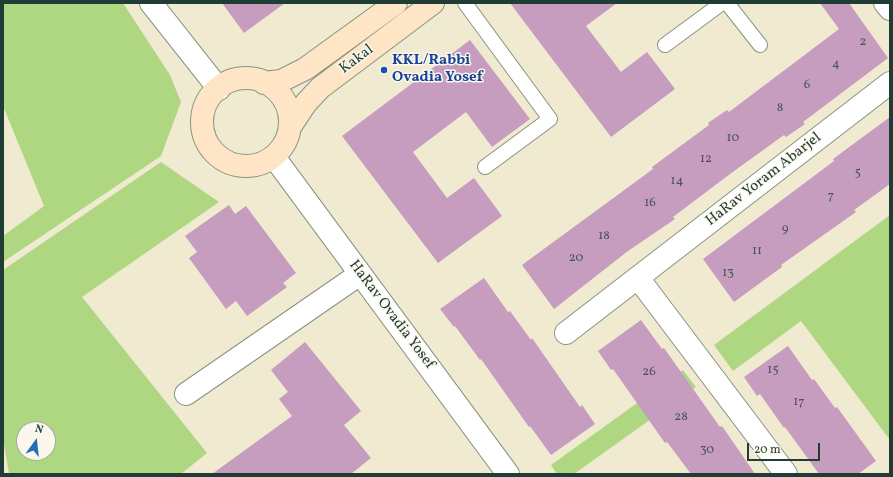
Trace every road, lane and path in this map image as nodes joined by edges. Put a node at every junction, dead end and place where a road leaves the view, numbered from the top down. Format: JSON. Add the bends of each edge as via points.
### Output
{"nodes":[{"id":1,"x":151,"y":3,"type":"edge"},
{"id":2,"x":396,"y":3,"type":"edge"},
{"id":3,"x":433,"y":3,"type":"edge"},
{"id":4,"x":465,"y":3,"type":"edge"},
{"id":5,"x":722,"y":3,"type":"edge"},
{"id":6,"x":727,"y":3,"type":"edge"},
{"id":7,"x":885,"y":3,"type":"edge"},
{"id":8,"x":890,"y":9,"type":"edge"},
{"id":9,"x":665,"y":45,"type":"dead end"},
{"id":10,"x":760,"y":45,"type":"dead end"},
{"id":11,"x":264,"y":83,"type":"junction"},
{"id":12,"x":890,"y":83,"type":"edge"},
{"id":13,"x":219,"y":89,"type":"junction"},
{"id":14,"x":290,"y":127,"type":"junction"},
{"id":15,"x":274,"y":157,"type":"junction"},
{"id":16,"x":485,"y":167,"type":"dead end"},
{"id":17,"x":360,"y":274,"type":"junction"},
{"id":18,"x":638,"y":278,"type":"junction"},
{"id":19,"x":566,"y":333,"type":"dead end"},
{"id":20,"x":186,"y":394,"type":"dead end"},
{"id":21,"x":508,"y":474,"type":"edge"},
{"id":22,"x":786,"y":474,"type":"edge"}],
"edges":[{"from":1,"to":13,"type":"street"},
{"from":2,"to":11,"type":"street","name":"Kakal","via":[[305,69],[281,81]]},
{"from":3,"to":14,"type":"street","name":"Kakal","via":[[326,83],[306,104]]},
{"from":4,"to":16,"type":"lane","via":[[550,119]]},
{"from":5,"to":9,"type":"lane"},
{"from":6,"to":10,"type":"lane"},
{"from":7,"to":8,"type":"street"},
{"from":11,"to":13,"type":"street","via":[[251,79],[237,80]]},
{"from":11,"to":14,"type":"street","via":[[276,90],[284,101],[289,113]]},
{"from":12,"to":18,"type":"street","name":"HaRav Yoram Abarjel"},
{"from":13,"to":15,"type":"street","via":[[207,103],[202,122],[204,135],[212,150],[229,163],[245,166],[263,163]]},
{"from":14,"to":15,"type":"street","via":[[283,146]]},
{"from":15,"to":17,"type":"street","name":"HaRav Ovadia Yosef"},
{"from":17,"to":20,"type":"street"},
{"from":17,"to":21,"type":"street","name":"HaRav Ovadia Yosef"},
{"from":18,"to":19,"type":"street","name":"HaRav Yoram Abarjel"},
{"from":18,"to":22,"type":"street"}]}
